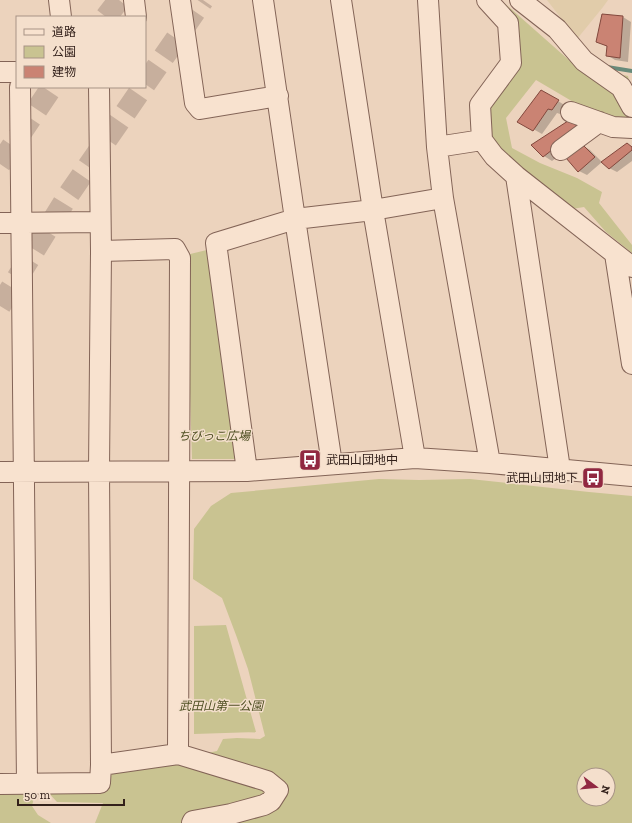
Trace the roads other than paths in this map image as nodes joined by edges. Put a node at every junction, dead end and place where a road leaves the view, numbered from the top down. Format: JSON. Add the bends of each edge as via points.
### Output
{"nodes":[{"id":1,"x":59,"y":0,"type":"edge"},
{"id":2,"x":134,"y":0,"type":"edge"},
{"id":3,"x":180,"y":0,"type":"edge"},
{"id":4,"x":263,"y":0,"type":"edge"},
{"id":5,"x":341,"y":0,"type":"edge"},
{"id":6,"x":428,"y":0,"type":"edge"},
{"id":7,"x":487,"y":0,"type":"edge"},
{"id":8,"x":520,"y":0,"type":"edge"},
{"id":9,"x":61,"y":16,"type":"edge"},
{"id":10,"x":136,"y":16,"type":"edge"},
{"id":11,"x":0,"y":72,"type":"edge"},
{"id":12,"x":16,"y":72,"type":"edge"},
{"id":13,"x":20,"y":88,"type":"edge"},
{"id":14,"x":100,"y":88,"type":"edge"},
{"id":15,"x":278,"y":96,"type":"junction"},
{"id":16,"x":632,"y":107,"type":"edge"},
{"id":17,"x":571,"y":112,"type":"dead end"},
{"id":18,"x":600,"y":122,"type":"junction"},
{"id":19,"x":632,"y":128,"type":"edge"},
{"id":20,"x":482,"y":140,"type":"junction"},
{"id":21,"x":436,"y":147,"type":"junction"},
{"id":22,"x":561,"y":150,"type":"dead end"},
{"id":23,"x":516,"y":176,"type":"junction"},
{"id":24,"x":443,"y":198,"type":"junction"},
{"id":25,"x":373,"y":210,"type":"junction"},
{"id":26,"x":295,"y":220,"type":"junction"},
{"id":27,"x":100,"y":222,"type":"junction"},
{"id":28,"x":0,"y":223,"type":"edge"},
{"id":29,"x":22,"y":223,"type":"junction"},
{"id":30,"x":101,"y":251,"type":"junction"},
{"id":31,"x":616,"y":254,"type":"junction"},
{"id":32,"x":632,"y":267,"type":"edge"},
{"id":33,"x":632,"y":364,"type":"edge"},
{"id":34,"x":415,"y":458,"type":"junction"},
{"id":35,"x":490,"y":463,"type":"junction"},
{"id":36,"x":332,"y":464,"type":"junction"},
{"id":37,"x":560,"y":469,"type":"junction"},
{"id":38,"x":99,"y":471,"type":"junction"},
{"id":39,"x":180,"y":471,"type":"junction"},
{"id":40,"x":247,"y":471,"type":"junction"},
{"id":41,"x":0,"y":472,"type":"edge"},
{"id":42,"x":24,"y":472,"type":"junction"},
{"id":43,"x":632,"y":476,"type":"edge"},
{"id":44,"x":178,"y":754,"type":"junction"},
{"id":45,"x":101,"y":765,"type":"junction"},
{"id":46,"x":28,"y":783,"type":"junction"},
{"id":47,"x":0,"y":784,"type":"edge"},
{"id":48,"x":192,"y":823,"type":"edge"}],
"edges":[{"from":1,"to":9,"type":"street"},
{"from":2,"to":10,"type":"street"},
{"from":3,"to":15,"type":"street","via":[[195,103],[200,109]]},
{"from":4,"to":15,"type":"street"},
{"from":5,"to":25,"type":"street"},
{"from":6,"to":21,"type":"street"},
{"from":7,"to":20,"type":"street","via":[[508,23],[511,63],[480,105]]},
{"from":8,"to":16,"type":"street","via":[[557,29],[584,61],[621,87]]},
{"from":11,"to":12,"type":"street"},
{"from":13,"to":29,"type":"street"},
{"from":14,"to":27,"type":"street"},
{"from":15,"to":26,"type":"street"},
{"from":17,"to":18,"type":"street"},
{"from":18,"to":19,"type":"street","via":[[613,127]]},
{"from":18,"to":22,"type":"street"},
{"from":20,"to":21,"type":"street"},
{"from":20,"to":23,"type":"street","via":[[494,156]]},
{"from":21,"to":24,"type":"street"},
{"from":23,"to":31,"type":"street"},
{"from":23,"to":37,"type":"street"},
{"from":24,"to":25,"type":"street"},
{"from":24,"to":35,"type":"street"},
{"from":25,"to":26,"type":"street"},
{"from":25,"to":34,"type":"street"},
{"from":26,"to":36,"type":"street"},
{"from":26,"to":40,"type":"street","via":[[216,243]]},
{"from":27,"to":29,"type":"street"},
{"from":27,"to":30,"type":"street"},
{"from":28,"to":29,"type":"street"},
{"from":29,"to":42,"type":"street"},
{"from":30,"to":38,"type":"street"},
{"from":30,"to":39,"type":"street","via":[[175,249],[180,258]]},
{"from":31,"to":32,"type":"street"},
{"from":31,"to":33,"type":"street"},
{"from":34,"to":35,"type":"street"},
{"from":34,"to":36,"type":"street"},
{"from":35,"to":37,"type":"street"},
{"from":36,"to":40,"type":"street"},
{"from":37,"to":43,"type":"street"},
{"from":38,"to":39,"type":"street"},
{"from":38,"to":42,"type":"street"},
{"from":38,"to":45,"type":"street"},
{"from":39,"to":40,"type":"street"},
{"from":39,"to":44,"type":"street"},
{"from":41,"to":42,"type":"street"},
{"from":42,"to":46,"type":"street"},
{"from":44,"to":45,"type":"street"},
{"from":44,"to":48,"type":"street","via":[[267,781],[278,790],[264,805]]},
{"from":45,"to":46,"type":"street","via":[[100,783]]},
{"from":46,"to":47,"type":"street"}]}
